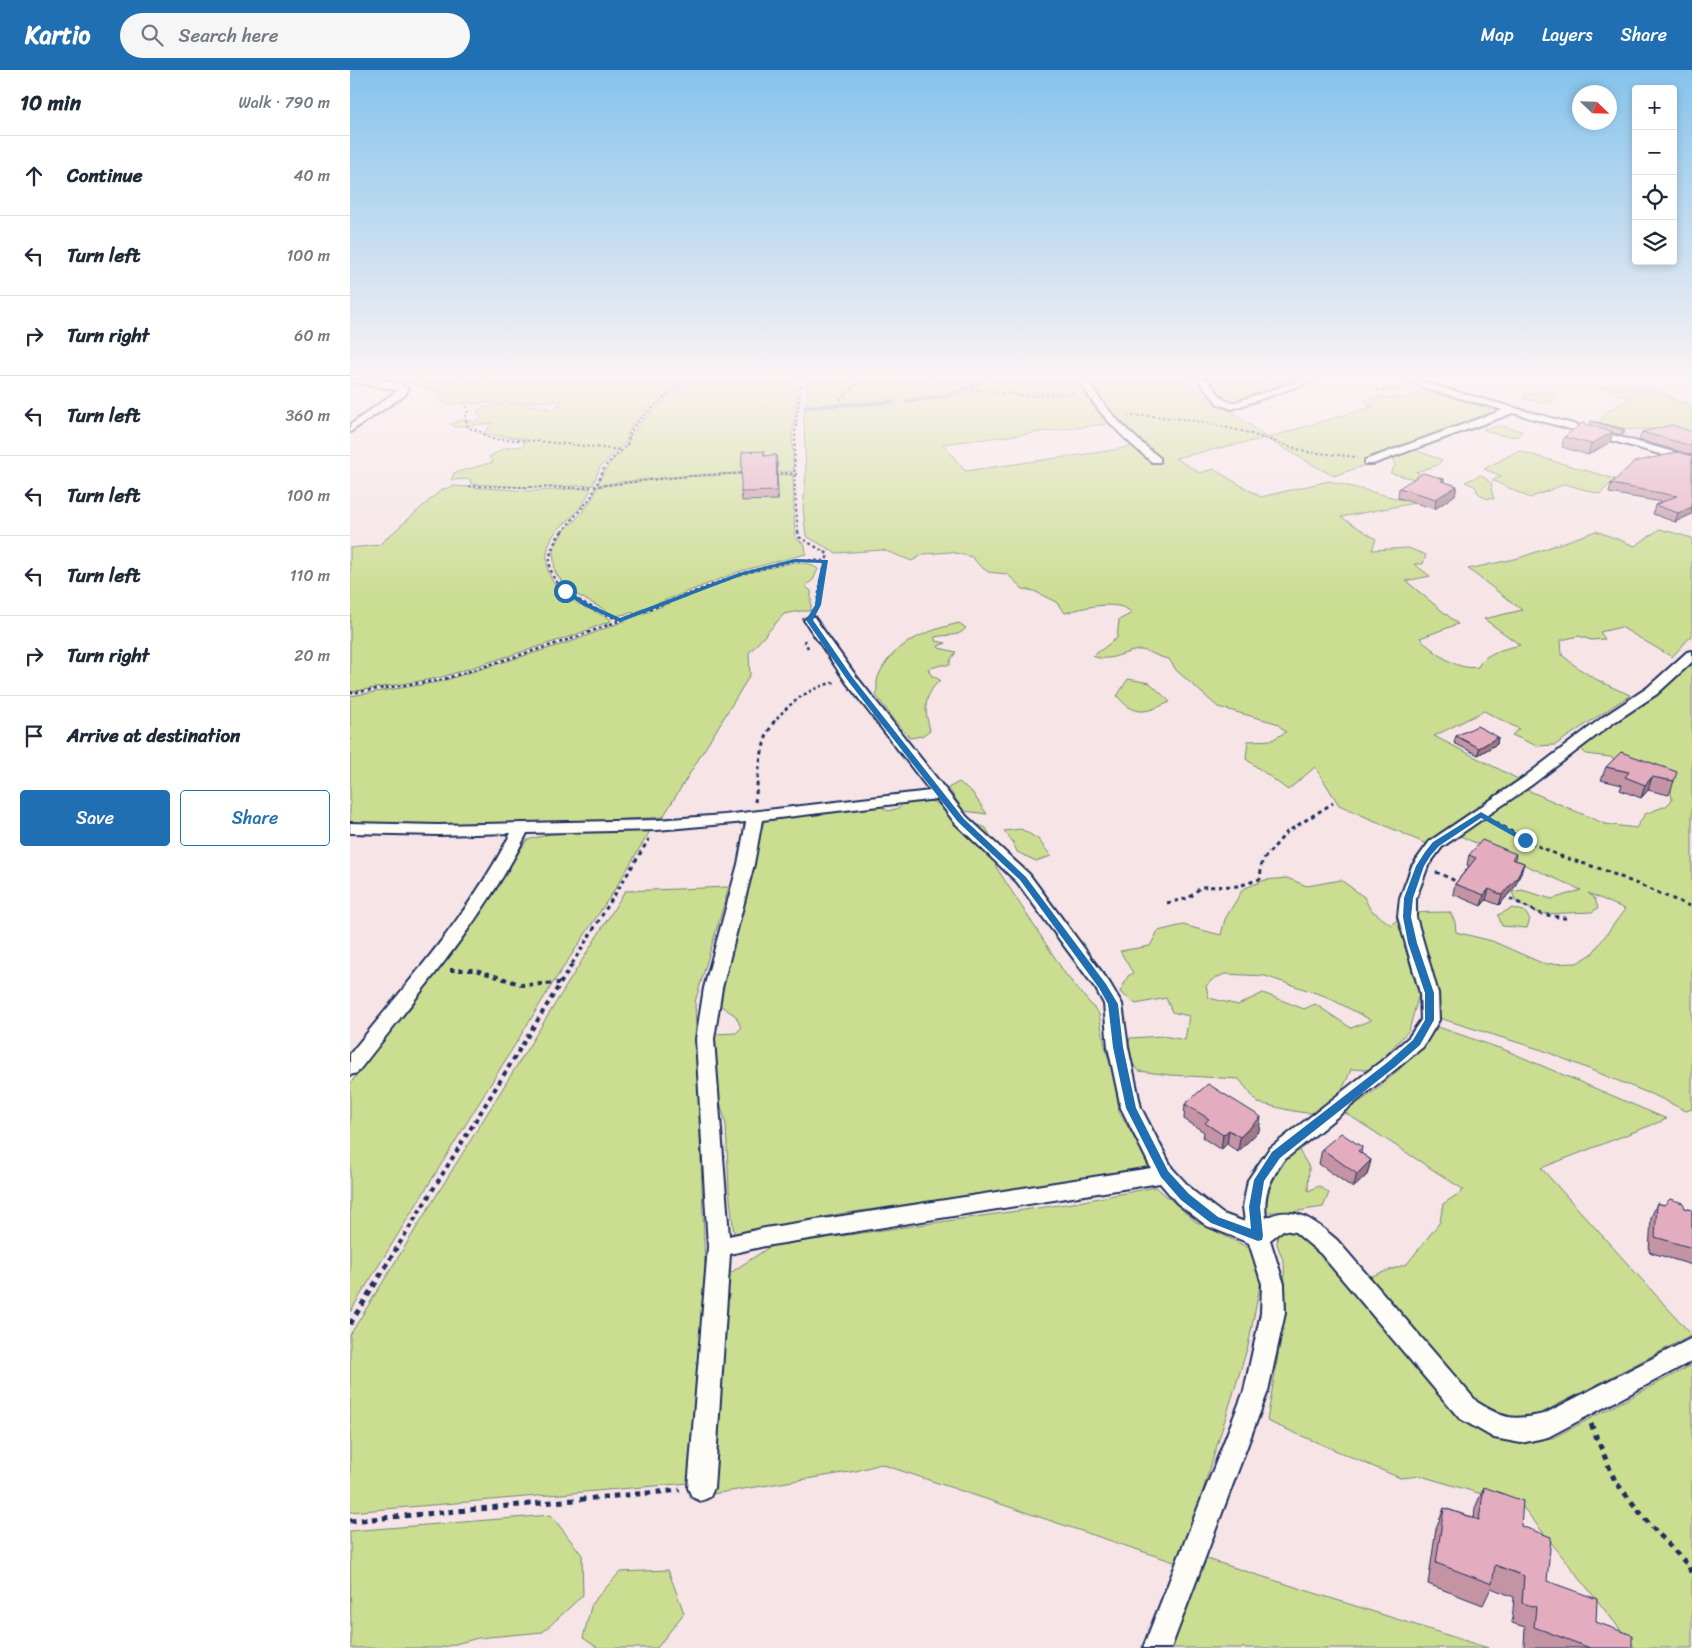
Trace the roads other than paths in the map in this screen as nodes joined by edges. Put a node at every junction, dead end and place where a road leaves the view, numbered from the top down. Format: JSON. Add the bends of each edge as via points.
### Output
{"nodes":[{"id":1,"x":1148,"y":453,"type":"edge"},
{"id":2,"x":1395,"y":453,"type":"edge"},
{"id":3,"x":1660,"y":453,"type":"edge"},
{"id":4,"x":1156,"y":460,"type":"dead end"},
{"id":5,"x":1373,"y":461,"type":"road end"},
{"id":6,"x":1690,"y":461,"type":"edge"},
{"id":7,"x":810,"y":620,"type":"road end"},
{"id":8,"x":1692,"y":655,"type":"edge"},
{"id":9,"x":941,"y":794,"type":"junction"},
{"id":10,"x":755,"y":816,"type":"junction"},
{"id":11,"x":522,"y":827,"type":"junction"},
{"id":12,"x":350,"y":828,"type":"edge"},
{"id":13,"x":350,"y":1068,"type":"edge"},
{"id":14,"x":1165,"y":1174,"type":"junction"},
{"id":15,"x":1258,"y":1236,"type":"junction"},
{"id":16,"x":719,"y":1247,"type":"junction"},
{"id":17,"x":1692,"y":1349,"type":"edge"},
{"id":18,"x":701,"y":1488,"type":"road end"},
{"id":19,"x":1157,"y":1648,"type":"edge"}],
"edges":[{"from":1,"to":4,"type":"street"},
{"from":2,"to":5,"type":"street"},
{"from":3,"to":6,"type":"street"},
{"from":7,"to":9,"type":"street","via":[[851,679]]},
{"from":8,"to":15,"type":"street","via":[[1652,691],[1608,720],[1528,782],[1436,844],[1420,866],[1408,898],[1407,917],[1429,993],[1430,1020],[1416,1042],[1391,1064],[1276,1155],[1259,1180],[1254,1207]]},
{"from":9,"to":10,"type":"street"},
{"from":9,"to":14,"type":"street","via":[[961,820],[1023,878],[1103,986],[1113,1004],[1131,1108]]},
{"from":10,"to":11,"type":"street","via":[[657,825]]},
{"from":10,"to":16,"type":"street","via":[[746,864],[713,988],[705,1039]]},
{"from":11,"to":12,"type":"street","via":[[438,830]]},
{"from":11,"to":13,"type":"street","via":[[482,898]]},
{"from":14,"to":15,"type":"street","via":[[1185,1197],[1215,1220]]},
{"from":14,"to":16,"type":"street"},
{"from":15,"to":17,"type":"street","via":[[1271,1224],[1287,1220],[1305,1226],[1329,1247],[1468,1410],[1494,1426],[1521,1431],[1548,1425]]},
{"from":15,"to":19,"type":"street","via":[[1273,1284],[1273,1313],[1256,1391]]},
{"from":16,"to":18,"type":"street"}]}
